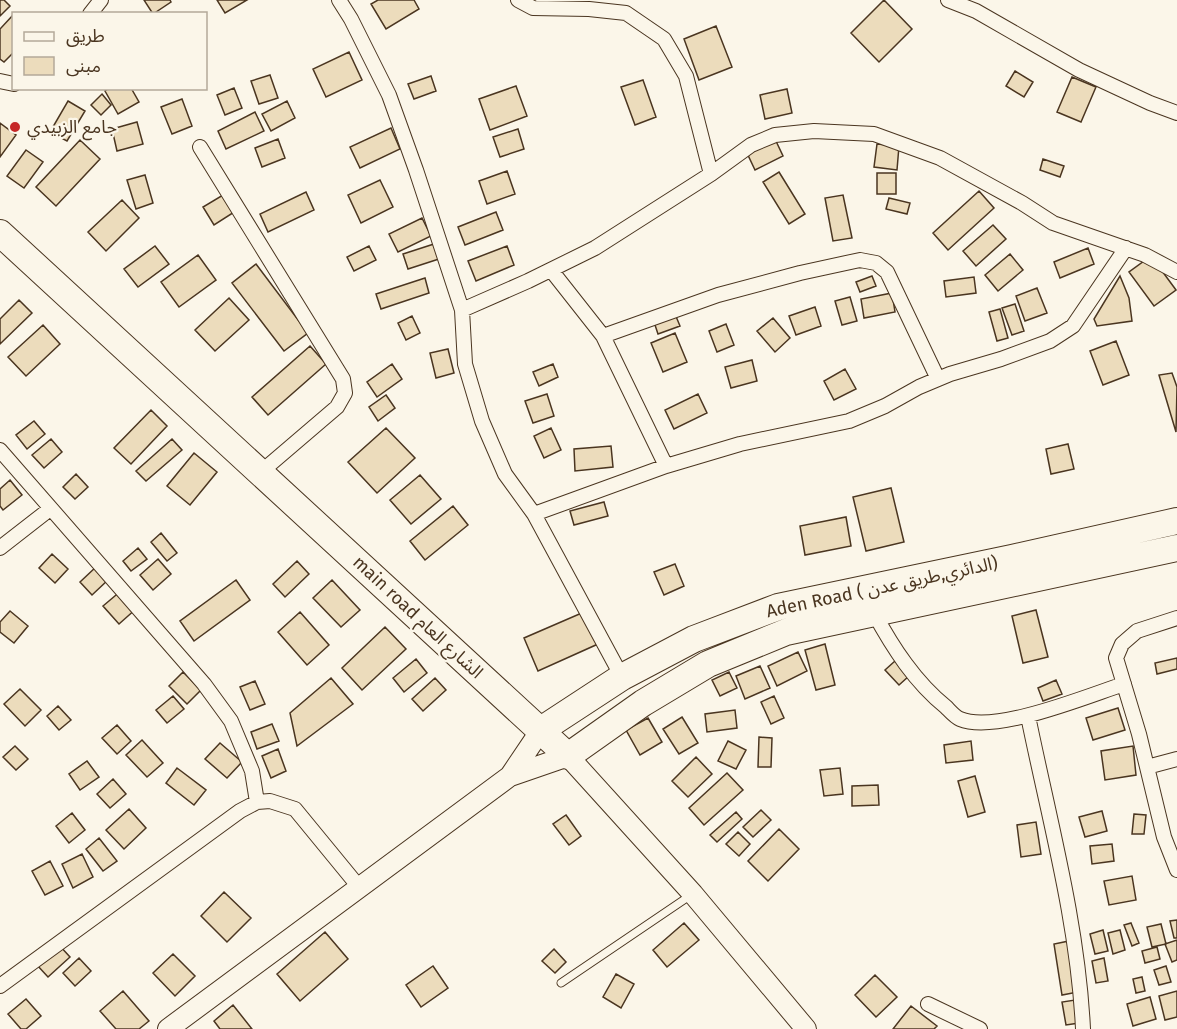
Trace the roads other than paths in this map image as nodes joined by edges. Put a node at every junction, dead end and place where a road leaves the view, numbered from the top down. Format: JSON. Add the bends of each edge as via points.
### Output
{"nodes":[{"id":1,"x":101,"y":0,"type":"edge"},
{"id":2,"x":339,"y":0,"type":"edge"},
{"id":3,"x":518,"y":0,"type":"edge"},
{"id":4,"x":948,"y":0,"type":"edge"},
{"id":5,"x":592,"y":5,"type":"edge"},
{"id":6,"x":92,"y":12,"type":"edge"},
{"id":7,"x":1177,"y":113,"type":"edge"},
{"id":8,"x":200,"y":147,"type":"dead end"},
{"id":9,"x":711,"y":174,"type":"junction"},
{"id":10,"x":0,"y":233,"type":"edge"},
{"id":11,"x":1126,"y":248,"type":"junction"},
{"id":12,"x":551,"y":270,"type":"junction"},
{"id":13,"x":1177,"y":272,"type":"edge"},
{"id":14,"x":462,"y":310,"type":"junction"},
{"id":15,"x":603,"y":336,"type":"junction"},
{"id":16,"x":938,"y":379,"type":"junction"},
{"id":17,"x":0,"y":450,"type":"edge"},
{"id":18,"x":666,"y":466,"type":"junction"},
{"id":19,"x":261,"y":472,"type":"junction"},
{"id":20,"x":50,"y":509,"type":"junction"},
{"id":21,"x":534,"y":514,"type":"junction"},
{"id":22,"x":1177,"y":521,"type":"edge"},
{"id":23,"x":0,"y":548,"type":"edge"},
{"id":24,"x":1177,"y":548,"type":"edge"},
{"id":25,"x":1016,"y":570,"type":"junction"},
{"id":26,"x":778,"y":607,"type":"junction"},
{"id":27,"x":874,"y":613,"type":"junction"},
{"id":28,"x":1177,"y":618,"type":"edge"},
{"id":29,"x":786,"y":632,"type":"junction"},
{"id":30,"x":622,"y":677,"type":"junction"},
{"id":31,"x":1124,"y":684,"type":"junction"},
{"id":32,"x":1028,"y":716,"type":"junction"},
{"id":33,"x":541,"y":730,"type":"junction"},
{"id":34,"x":568,"y":756,"type":"junction"},
{"id":35,"x":1177,"y":759,"type":"edge"},
{"id":36,"x":1147,"y":766,"type":"junction"},
{"id":37,"x":510,"y":776,"type":"junction"},
{"id":38,"x":257,"y":802,"type":"junction"},
{"id":39,"x":1177,"y":870,"type":"edge"},
{"id":40,"x":359,"y":888,"type":"junction"},
{"id":41,"x":693,"y":894,"type":"junction"},
{"id":42,"x":561,"y":983,"type":"dead end"},
{"id":43,"x":0,"y":986,"type":"edge"},
{"id":44,"x":928,"y":1004,"type":"dead end"},
{"id":45,"x":168,"y":1029,"type":"edge"},
{"id":46,"x":806,"y":1029,"type":"edge"},
{"id":47,"x":980,"y":1029,"type":"edge"},
{"id":48,"x":1083,"y":1029,"type":"edge"}],
"edges":[{"from":1,"to":6,"type":"street"},
{"from":2,"to":14,"type":"street","via":[[389,95]]},
{"from":3,"to":5,"type":"street","via":[[533,8]]},
{"from":4,"to":7,"type":"street","via":[[976,11],[1079,70]]},
{"from":5,"to":9,"type":"street","via":[[626,13],[664,39],[686,76]]},
{"from":8,"to":19,"type":"street","via":[[342,379],[345,393],[337,407]]},
{"from":9,"to":11,"type":"street","via":[[751,145],[776,135],[814,131],[874,134],[940,158],[1053,223]]},
{"from":9,"to":12,"type":"street","via":[[596,248]]},
{"from":10,"to":19,"type":"highway","name":"main road الشارع العام"},
{"from":11,"to":13,"type":"street"},
{"from":11,"to":16,"type":"street","via":[[1073,326],[1050,341]]},
{"from":12,"to":14,"type":"street"},
{"from":12,"to":15,"type":"street"},
{"from":14,"to":21,"type":"street","via":[[465,364],[482,421],[506,474]]},
{"from":15,"to":16,"type":"street","via":[[718,295],[860,260],[876,263],[887,272]]},
{"from":15,"to":18,"type":"street"},
{"from":16,"to":18,"type":"street","via":[[849,421],[740,444]]},
{"from":17,"to":20,"type":"street"},
{"from":18,"to":21,"type":"street"},
{"from":19,"to":33,"type":"highway","name":"main road الشارع العام"},
{"from":20,"to":23,"type":"street"},
{"from":20,"to":38,"type":"street","via":[[204,684],[231,721],[252,771]]},
{"from":21,"to":30,"type":"street"},
{"from":22,"to":25,"type":"highway","name":"Aden Road ( الدائري,طريق عدن)"},
{"from":24,"to":25,"type":"highway","name":"Aden Road ( الدائري,طريق عدن)"},
{"from":25,"to":26,"type":"highway","name":"Aden Road ( الدائري,طريق عدن)"},
{"from":25,"to":27,"type":"highway","name":"Aden Road ( الدائري,طريق عدن)"},
{"from":26,"to":29,"type":"highway"},
{"from":26,"to":30,"type":"highway","name":"Aden Road ( الدائري,طريق عدن)","via":[[694,639]]},
{"from":27,"to":29,"type":"highway","name":"Aden Road ( الدائري,طريق عدن)"},
{"from":27,"to":32,"type":"street","via":[[889,641],[926,690],[960,719],[993,723]]},
{"from":28,"to":31,"type":"street","via":[[1137,630],[1122,644],[1116,658]]},
{"from":29,"to":34,"type":"highway","name":"Aden Road ( الدائري,طريق عدن)","via":[[708,664],[643,703]]},
{"from":30,"to":33,"type":"highway","name":"Aden Road ( الدائري,طريق عدن)"},
{"from":31,"to":32,"type":"street"},
{"from":31,"to":36,"type":"street"},
{"from":32,"to":48,"type":"street","via":[[1071,922]]},
{"from":33,"to":34,"type":"highway","name":"main road الشارع العام"},
{"from":33,"to":37,"type":"main road"},
{"from":34,"to":37,"type":"main road"},
{"from":34,"to":41,"type":"main road","name":"main road الشارع العام"},
{"from":35,"to":36,"type":"street"},
{"from":36,"to":39,"type":"street","via":[[1164,837]]},
{"from":37,"to":40,"type":"main road"},
{"from":38,"to":40,"type":"street","via":[[270,801],[295,809]]},
{"from":38,"to":43,"type":"street"},
{"from":40,"to":45,"type":"main road"},
{"from":41,"to":42,"type":"lane"},
{"from":41,"to":46,"type":"main road","name":"main road الشارع العام"},
{"from":44,"to":47,"type":"street"}]}
